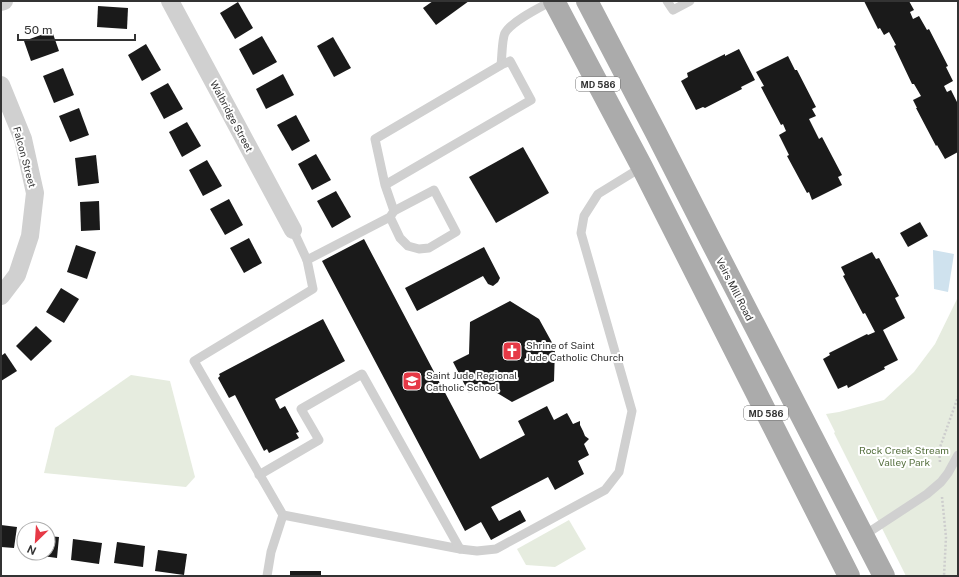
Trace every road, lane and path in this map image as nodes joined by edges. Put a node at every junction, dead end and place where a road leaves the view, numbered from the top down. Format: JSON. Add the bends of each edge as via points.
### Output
{"nodes":[{"id":1,"x":4,"y":1,"type":"edge"},
{"id":2,"x":170,"y":1,"type":"edge"},
{"id":3,"x":553,"y":1,"type":"edge"},
{"id":4,"x":587,"y":1,"type":"edge"},
{"id":5,"x":667,"y":1,"type":"edge"},
{"id":6,"x":690,"y":1,"type":"edge"},
{"id":7,"x":1,"y":2,"type":"edge"},
{"id":8,"x":501,"y":65,"type":"junction"},
{"id":9,"x":1,"y":85,"type":"edge"},
{"id":10,"x":642,"y":167,"type":"junction"},
{"id":11,"x":385,"y":185,"type":"junction"},
{"id":12,"x":392,"y":214,"type":"junction"},
{"id":13,"x":293,"y":230,"type":"joint"},
{"id":14,"x":307,"y":260,"type":"junction"},
{"id":15,"x":1,"y":296,"type":"edge"},
{"id":16,"x":958,"y":455,"type":"edge"},
{"id":17,"x":259,"y":475,"type":"junction"},
{"id":18,"x":283,"y":516,"type":"junction"},
{"id":19,"x":863,"y":536,"type":"junction"},
{"id":20,"x":460,"y":549,"type":"junction"},
{"id":21,"x":873,"y":557,"type":"junction"},
{"id":22,"x":848,"y":574,"type":"edge"},
{"id":23,"x":267,"y":576,"type":"edge"},
{"id":24,"x":884,"y":576,"type":"edge"}],
"edges":[{"from":1,"to":7,"type":"street"},
{"from":2,"to":13,"type":"street","name":"Walbridge Street"},
{"from":3,"to":8,"type":"lane","via":[[522,18],[504,34]]},
{"from":3,"to":10,"type":"main road","number":"MD 586"},
{"from":4,"to":19,"type":"main road","name":"Veirs Mill Road","number":"MD 586"},
{"from":5,"to":6,"type":"lane","via":[[673,10]]},
{"from":8,"to":11,"type":"lane","via":[[375,139]]},
{"from":8,"to":11,"type":"lane","via":[[510,61],[531,100]]},
{"from":9,"to":15,"type":"street","name":"Falcon Street","via":[[23,139],[35,193],[30,236],[17,275]]},
{"from":10,"to":20,"type":"lane","via":[[598,194],[584,216],[581,234],[632,411],[619,472],[605,490],[496,549]]},
{"from":10,"to":22,"type":"main road","number":"MD 586"},
{"from":11,"to":12,"type":"lane"},
{"from":12,"to":12,"type":"lane","via":[[434,190],[456,232],[429,248],[408,246],[400,238]]},
{"from":12,"to":14,"type":"lane"},
{"from":13,"to":14,"type":"lane"},
{"from":14,"to":17,"type":"lane","via":[[313,290],[194,361]]},
{"from":16,"to":19,"type":"lane","via":[[941,482],[927,494]]},
{"from":17,"to":18,"type":"lane"},
{"from":17,"to":20,"type":"lane","via":[[319,440],[301,409],[362,374]]},
{"from":18,"to":20,"type":"lane"},
{"from":18,"to":23,"type":"lane","via":[[271,552]]},
{"from":19,"to":21,"type":"main road","name":"Veirs Mill Road","number":"MD 586"},
{"from":21,"to":22,"type":"main road"},
{"from":21,"to":24,"type":"main road","name":"Veirs Mill Road","number":"MD 586"}]}
